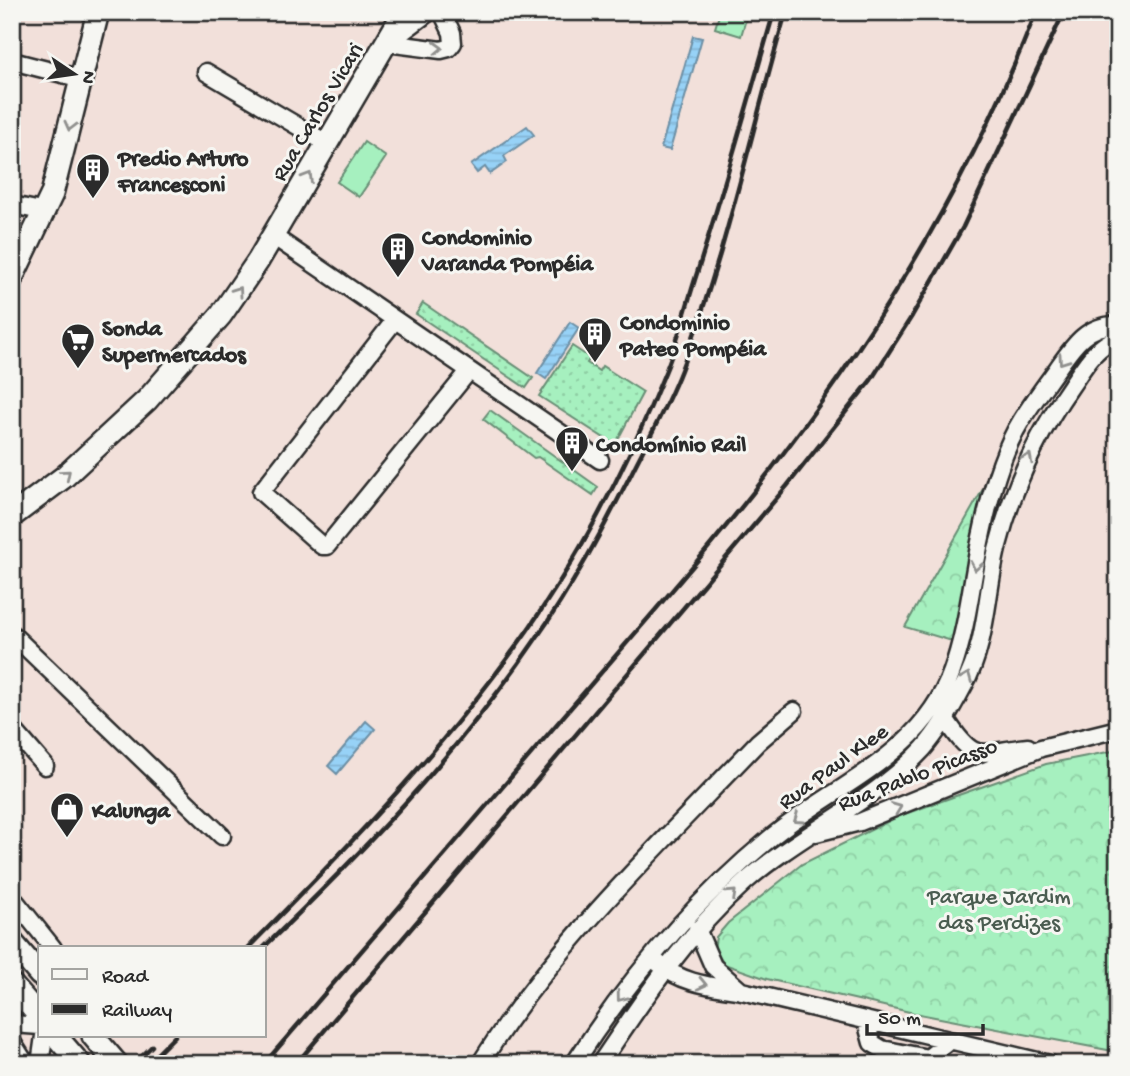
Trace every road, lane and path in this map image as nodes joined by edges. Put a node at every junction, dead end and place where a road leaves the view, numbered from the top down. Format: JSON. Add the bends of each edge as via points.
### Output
{"nodes":[{"id":1,"x":97,"y":12,"type":"edge"},
{"id":2,"x":404,"y":12,"type":"edge"},
{"id":3,"x":429,"y":12,"type":"edge"},
{"id":4,"x":442,"y":12,"type":"edge"},
{"id":5,"x":387,"y":43,"type":"junction"},
{"id":6,"x":12,"y":61,"type":"edge"},
{"id":7,"x":206,"y":72,"type":"dead end"},
{"id":8,"x":82,"y":79,"type":"junction"},
{"id":9,"x":328,"y":144,"type":"junction"},
{"id":10,"x":12,"y":205,"type":"edge"},
{"id":11,"x":46,"y":212,"type":"junction"},
{"id":12,"x":273,"y":236,"type":"junction"},
{"id":13,"x":12,"y":278,"type":"edge"},
{"id":14,"x":395,"y":320,"type":"junction"},
{"id":15,"x":1118,"y":325,"type":"edge"},
{"id":16,"x":1118,"y":338,"type":"edge"},
{"id":17,"x":470,"y":371,"type":"junction"},
{"id":18,"x":600,"y":460,"type":"dead end"},
{"id":19,"x":12,"y":516,"type":"edge"},
{"id":20,"x":12,"y":634,"type":"edge"},
{"id":21,"x":794,"y":711,"type":"dead end"},
{"id":22,"x":945,"y":718,"type":"junction"},
{"id":23,"x":12,"y":728,"type":"edge"},
{"id":24,"x":1118,"y":729,"type":"edge"},
{"id":25,"x":1041,"y":748,"type":"junction"},
{"id":26,"x":45,"y":766,"type":"dead end"},
{"id":27,"x":808,"y":835,"type":"junction"},
{"id":28,"x":222,"y":836,"type":"dead end"},
{"id":29,"x":12,"y":897,"type":"edge"},
{"id":30,"x":697,"y":929,"type":"junction"},
{"id":31,"x":12,"y":942,"type":"edge"},
{"id":32,"x":51,"y":946,"type":"edge"},
{"id":33,"x":651,"y":958,"type":"junction"},
{"id":34,"x":664,"y":969,"type":"junction"},
{"id":35,"x":38,"y":973,"type":"edge"},
{"id":36,"x":12,"y":985,"type":"edge"},
{"id":37,"x":742,"y":991,"type":"junction"},
{"id":38,"x":38,"y":1015,"type":"edge"},
{"id":39,"x":866,"y":1021,"type":"junction"},
{"id":40,"x":12,"y":1024,"type":"edge"},
{"id":41,"x":38,"y":1026,"type":"edge"},
{"id":42,"x":44,"y":1038,"type":"edge"},
{"id":43,"x":58,"y":1038,"type":"edge"},
{"id":44,"x":95,"y":1038,"type":"edge"},
{"id":45,"x":949,"y":1041,"type":"junction"},
{"id":46,"x":12,"y":1042,"type":"edge"},
{"id":47,"x":928,"y":1061,"type":"edge"},
{"id":48,"x":26,"y":1064,"type":"edge"},
{"id":49,"x":40,"y":1064,"type":"edge"},
{"id":50,"x":80,"y":1064,"type":"edge"},
{"id":51,"x":117,"y":1064,"type":"edge"},
{"id":52,"x":480,"y":1064,"type":"edge"},
{"id":53,"x":574,"y":1064,"type":"edge"},
{"id":54,"x":600,"y":1064,"type":"edge"},
{"id":55,"x":1051,"y":1064,"type":"edge"}],
"edges":[{"from":1,"to":8,"type":"main road"},
{"from":2,"to":5,"type":"main road","name":"Rua Carlos Vicari"},
{"from":3,"to":5,"type":"street"},
{"from":5,"to":4,"type":"street","one_way":true,"via":[[449,48],[452,33]]},
{"from":5,"to":9,"type":"main road","name":"Rua Carlos Vicari"},
{"from":6,"to":8,"type":"street"},
{"from":7,"to":9,"type":"street"},
{"from":8,"to":11,"type":"main road","one_way":true},
{"from":12,"to":9,"type":"main road","name":"Rua Carlos Vicari","one_way":true},
{"from":10,"to":11,"type":"street"},
{"from":11,"to":13,"type":"main road"},
{"from":12,"to":14,"type":"street"},
{"from":19,"to":12,"type":"main road","name":"Rua Carlos Vicari","one_way":true,"via":[[64,477],[147,400],[220,315]]},
{"from":14,"to":17,"type":"street"},
{"from":14,"to":17,"type":"street","via":[[261,492],[325,547]]},
{"from":15,"to":33,"type":"street","name":"Rua Paul Klee","one_way":true,"via":[[1092,330],[1079,339],[1019,423],[984,529],[952,672],[916,732],[881,762],[769,839],[680,921]]},
{"from":22,"to":16,"type":"street","name":"Rua Paul Klee","one_way":true,"via":[[978,650],[997,551],[1022,471],[1051,415],[1097,349]]},
{"from":17,"to":18,"type":"street"},
{"from":20,"to":28,"type":"street"},
{"from":21,"to":52,"type":"street","via":[[758,742],[545,971]]},
{"from":22,"to":25,"type":"street","name":"Rua Pablo Picasso","via":[[963,744],[978,753]]},
{"from":22,"to":27,"type":"street","name":"Rua Paul Klee","via":[[923,749],[890,778]]},
{"from":23,"to":26,"type":"street"},
{"from":24,"to":25,"type":"street","name":"Rua Pablo Picasso"},
{"from":27,"to":25,"type":"street","name":"Rua Pablo Picasso","one_way":true,"via":[[860,822]]},
{"from":30,"to":27,"type":"street","name":"Rua Paul Klee","one_way":true,"via":[[746,882]]},
{"from":29,"to":32,"type":"street"},
{"from":30,"to":34,"type":"street","name":"Rua Paul Klee"},
{"from":30,"to":37,"type":"street","via":[[713,966]]},
{"from":31,"to":35,"type":"main road"},
{"from":33,"to":34,"type":"street"},
{"from":33,"to":53,"type":"street","name":"Rua Paul Klee","one_way":true},
{"from":34,"to":37,"type":"street","one_way":true,"via":[[704,985]]},
{"from":34,"to":54,"type":"street","name":"Rua Paul Klee"},
{"from":36,"to":38,"type":"main road"},
{"from":37,"to":39,"type":"street"},
{"from":39,"to":45,"type":"street"},
{"from":39,"to":47,"type":"street","via":[[872,1043]]},
{"from":40,"to":41,"type":"street"},
{"from":42,"to":49,"type":"street"},
{"from":43,"to":50,"type":"main road"},
{"from":44,"to":51,"type":"main road"},
{"from":45,"to":47,"type":"street"},
{"from":45,"to":55,"type":"street"},
{"from":46,"to":48,"type":"street"}]}
